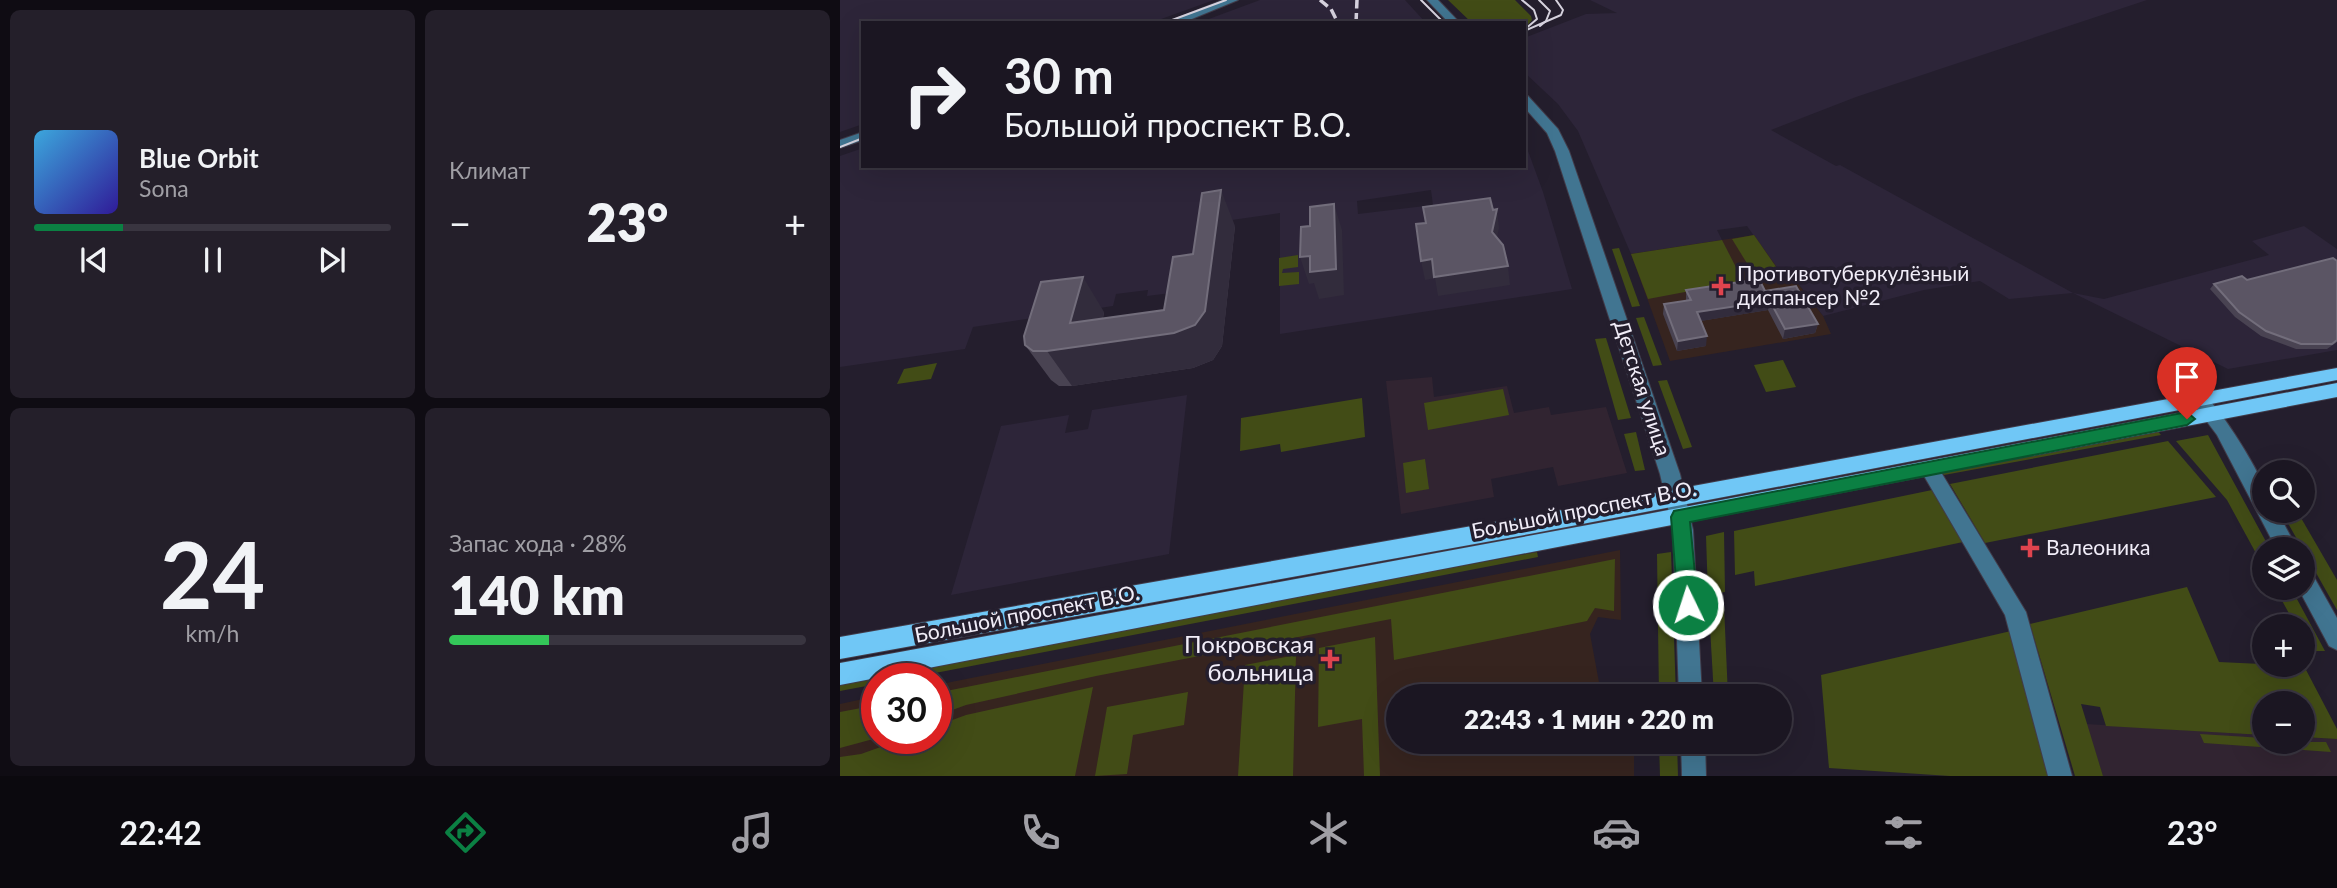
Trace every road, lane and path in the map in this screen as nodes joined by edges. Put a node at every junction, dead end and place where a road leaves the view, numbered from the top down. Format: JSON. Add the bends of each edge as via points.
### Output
{"nodes":[{"id":1,"x":1233,"y":0,"type":"edge"},
{"id":2,"x":1428,"y":4,"type":"edge"},
{"id":3,"x":1176,"y":21,"type":"edge"},
{"id":4,"x":1437,"y":21,"type":"edge"},
{"id":5,"x":1452,"y":21,"type":"edge"},
{"id":6,"x":1526,"y":101,"type":"edge"},
{"id":7,"x":861,"y":137,"type":"edge"},
{"id":8,"x":840,"y":144,"type":"edge"},
{"id":9,"x":2337,"y":374,"type":"edge"},
{"id":10,"x":2337,"y":390,"type":"edge"},
{"id":11,"x":2206,"y":406,"type":"junction"},
{"id":12,"x":1929,"y":469,"type":"junction"},
{"id":13,"x":2252,"y":485,"type":"edge"},
{"id":14,"x":1677,"y":504,"type":"junction"},
{"id":15,"x":2315,"y":599,"type":"edge"},
{"id":16,"x":2337,"y":639,"type":"edge"},
{"id":17,"x":840,"y":648,"type":"edge"},
{"id":18,"x":840,"y":674,"type":"edge"},
{"id":19,"x":1691,"y":684,"type":"edge"},
{"id":20,"x":1693,"y":754,"type":"edge"},
{"id":21,"x":1694,"y":776,"type":"edge"},
{"id":22,"x":2060,"y":776,"type":"edge"}],
"edges":[{"from":1,"to":3,"type":"street"},
{"from":2,"to":4,"type":"street"},
{"from":2,"to":5,"type":"street"},
{"from":6,"to":14,"type":"street","name":"Детская улица","via":[[1563,151]]},
{"from":7,"to":8,"type":"street"},
{"from":9,"to":11,"type":"main road","name":"Большой проспект В.О."},
{"from":10,"to":11,"type":"main road","name":"Большой проспект В.О."},
{"from":11,"to":12,"type":"main road","name":"Большой проспект В.О."},
{"from":11,"to":13,"type":"street"},
{"from":11,"to":14,"type":"main road","name":"Большой проспект В.О."},
{"from":12,"to":14,"type":"main road","name":"Большой проспект В.О."},
{"from":12,"to":22,"type":"street","via":[[2015,612]]},
{"from":14,"to":17,"type":"main road","name":"Большой проспект В.О.","via":[[1522,527]]},
{"from":14,"to":18,"type":"main road","name":"Большой проспект В.О."},
{"from":14,"to":19,"type":"street","name":"Детская улица"},
{"from":15,"to":16,"type":"street"},
{"from":20,"to":21,"type":"street"}]}
